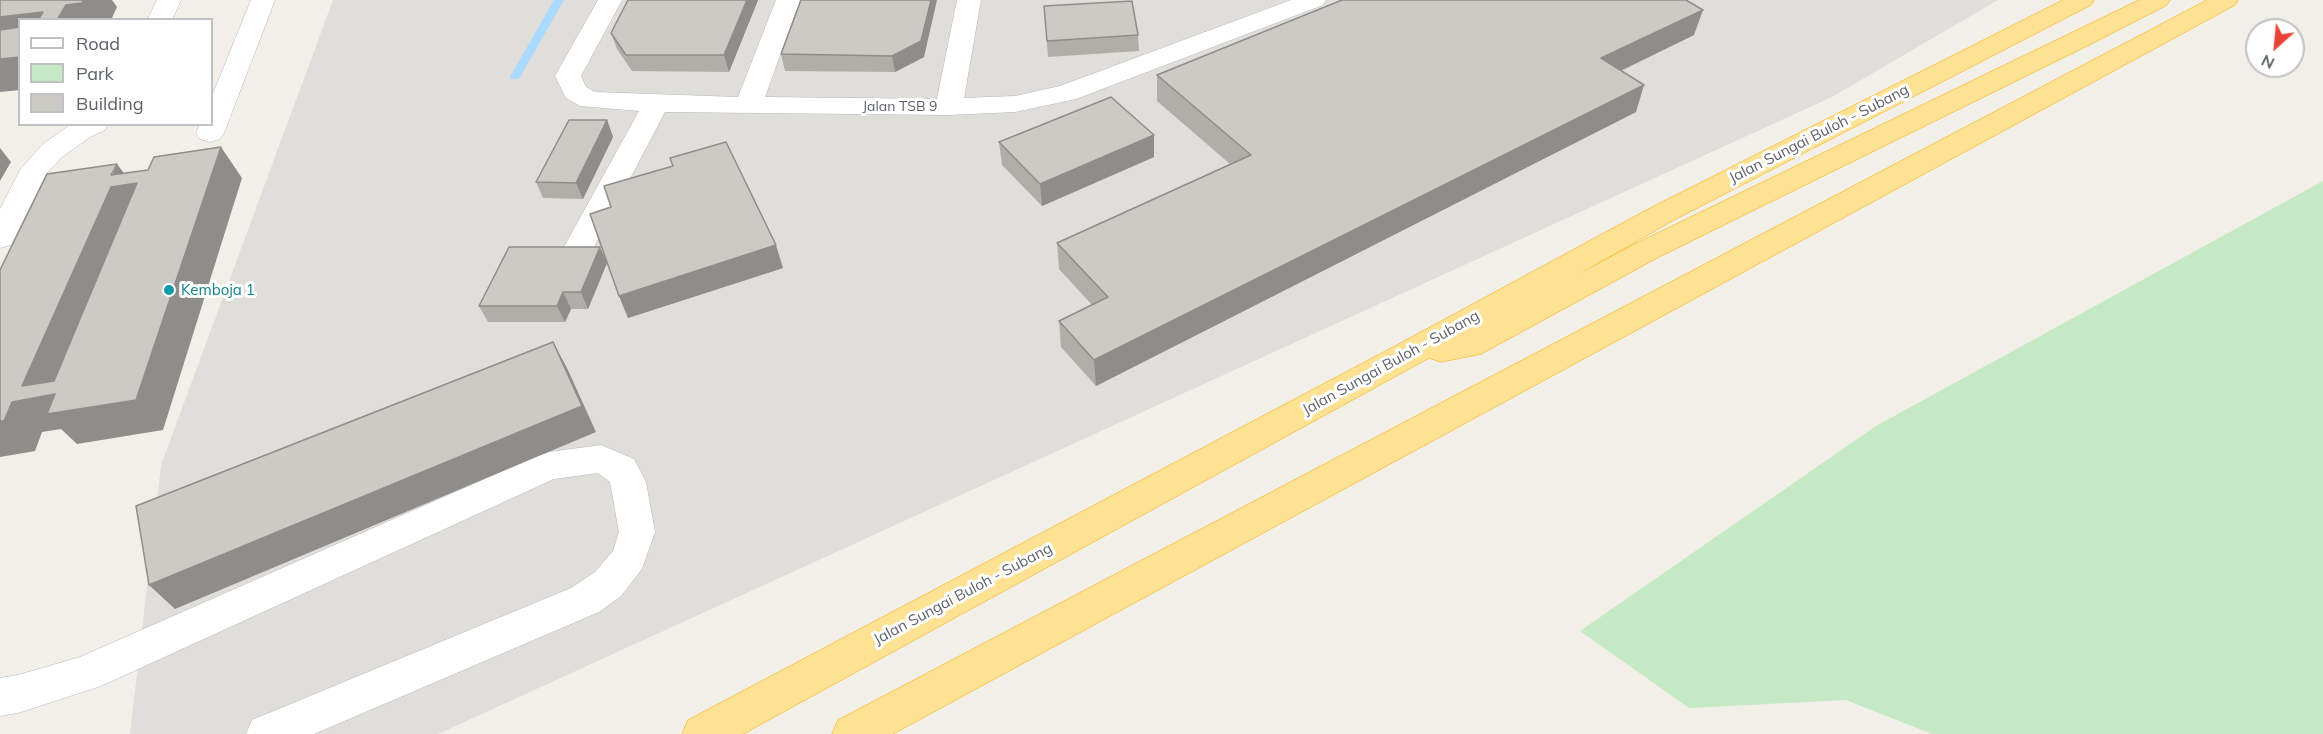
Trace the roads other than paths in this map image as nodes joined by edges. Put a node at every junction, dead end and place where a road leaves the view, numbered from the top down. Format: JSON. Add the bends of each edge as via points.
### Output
{"nodes":[{"id":1,"x":169,"y":0,"type":"edge"},
{"id":2,"x":263,"y":0,"type":"edge"},
{"id":3,"x":610,"y":0,"type":"edge"},
{"id":4,"x":788,"y":0,"type":"edge"},
{"id":5,"x":969,"y":0,"type":"edge"},
{"id":6,"x":1314,"y":0,"type":"edge"},
{"id":7,"x":2082,"y":0,"type":"edge"},
{"id":8,"x":2158,"y":0,"type":"edge"},
{"id":9,"x":2226,"y":0,"type":"edge"},
{"id":10,"x":160,"y":18,"type":"edge"},
{"id":11,"x":237,"y":64,"type":"junction"},
{"id":12,"x":213,"y":75,"type":"edge"},
{"id":13,"x":656,"y":104,"type":"junction"},
{"id":14,"x":748,"y":106,"type":"junction"},
{"id":15,"x":949,"y":107,"type":"junction"},
{"id":16,"x":213,"y":125,"type":"edge"},
{"id":17,"x":91,"y":126,"type":"edge"},
{"id":18,"x":213,"y":126,"type":"edge"},
{"id":19,"x":210,"y":133,"type":"dead end"},
{"id":20,"x":0,"y":238,"type":"edge"},
{"id":21,"x":579,"y":247,"type":"edge"},
{"id":22,"x":1409,"y":354,"type":"junction"},
{"id":23,"x":0,"y":697,"type":"edge"},
{"id":24,"x":267,"y":734,"type":"edge"},
{"id":25,"x":704,"y":734,"type":"edge"},
{"id":26,"x":853,"y":734,"type":"edge"}],
"edges":[{"from":1,"to":10,"type":"street"},
{"from":2,"to":11,"type":"street"},
{"from":3,"to":13,"type":"street","name":"Jalan TSB 9","via":[[568,76],[575,92],[590,100]]},
{"from":4,"to":14,"type":"street"},
{"from":5,"to":15,"type":"street"},
{"from":6,"to":15,"type":"street","name":"Jalan TSB 9","via":[[1066,93],[1015,104]]},
{"from":7,"to":22,"type":"highway","name":"Jalan Sungai Buloh - Subang","via":[[1664,213]]},
{"from":8,"to":22,"type":"highway","via":[[1646,252],[1470,346]]},
{"from":9,"to":26,"type":"highway"},
{"from":11,"to":12,"type":"street"},
{"from":11,"to":16,"type":"street"},
{"from":13,"to":14,"type":"street","name":"Jalan TSB 9"},
{"from":13,"to":21,"type":"street"},
{"from":14,"to":15,"type":"street","name":"Jalan TSB 9"},
{"from":17,"to":20,"type":"street","via":[[52,151],[34,170]]},
{"from":18,"to":19,"type":"street"},
{"from":22,"to":25,"type":"highway","name":"Jalan Sungai Buloh - Subang"},
{"from":23,"to":24,"type":"street","via":[[87,673],[549,466],[601,459],[621,469],[628,482],[637,532],[629,558],[608,584],[585,600]]}]}
